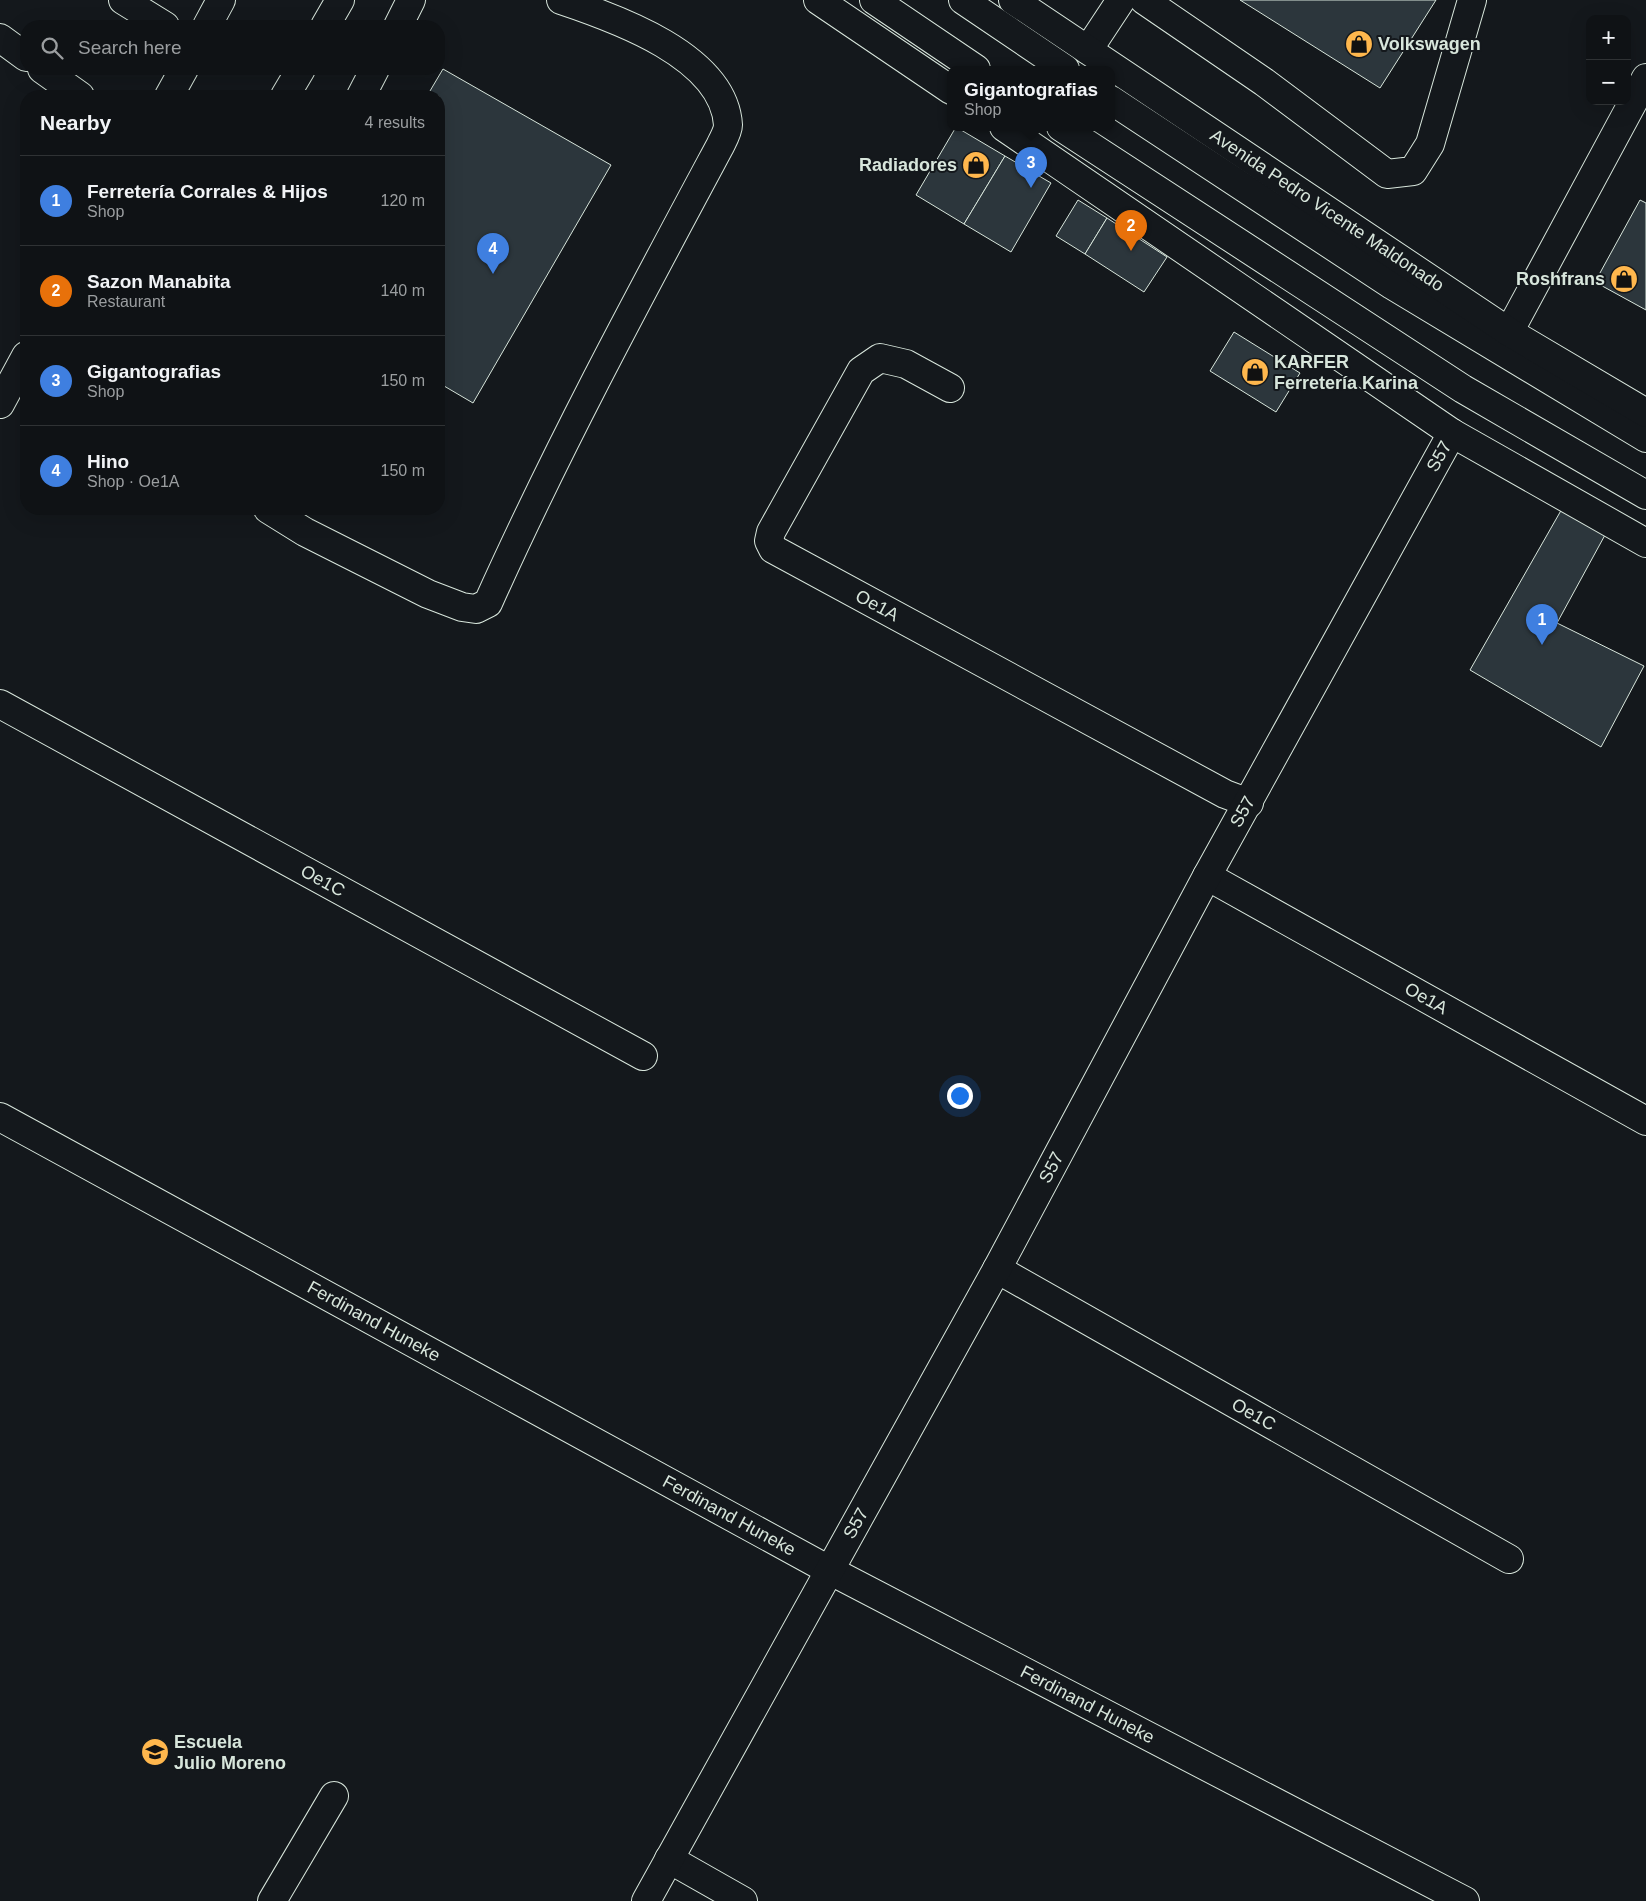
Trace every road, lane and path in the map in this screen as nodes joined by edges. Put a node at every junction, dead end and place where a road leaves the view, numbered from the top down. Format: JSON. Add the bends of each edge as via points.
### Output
{"nodes":[{"id":1,"x":123,"y":0,"type":"edge"},
{"id":2,"x":221,"y":0,"type":"edge"},
{"id":3,"x":340,"y":0,"type":"edge"},
{"id":4,"x":411,"y":0,"type":"edge"},
{"id":5,"x":560,"y":0,"type":"edge"},
{"id":6,"x":818,"y":0,"type":"edge"},
{"id":7,"x":874,"y":0,"type":"edge"},
{"id":8,"x":963,"y":0,"type":"edge"},
{"id":9,"x":1013,"y":0,"type":"edge"},
{"id":10,"x":1121,"y":0,"type":"edge"},
{"id":11,"x":1144,"y":0,"type":"edge"},
{"id":12,"x":1472,"y":0,"type":"edge"},
{"id":13,"x":155,"y":20,"type":"edge"},
{"id":14,"x":210,"y":20,"type":"edge"},
{"id":15,"x":328,"y":20,"type":"edge"},
{"id":16,"x":401,"y":20,"type":"edge"},
{"id":17,"x":0,"y":38,"type":"edge"},
{"id":18,"x":1088,"y":50,"type":"junction"},
{"id":19,"x":20,"y":53,"type":"edge"},
{"id":20,"x":972,"y":66,"type":"edge"},
{"id":21,"x":1061,"y":66,"type":"edge"},
{"id":22,"x":1112,"y":66,"type":"edge"},
{"id":23,"x":1115,"y":68,"type":"edge"},
{"id":24,"x":50,"y":75,"type":"edge"},
{"id":25,"x":181,"y":75,"type":"edge"},
{"id":26,"x":297,"y":75,"type":"edge"},
{"id":27,"x":372,"y":75,"type":"edge"},
{"id":28,"x":1646,"y":78,"type":"edge"},
{"id":29,"x":947,"y":87,"type":"edge"},
{"id":30,"x":72,"y":90,"type":"edge"},
{"id":31,"x":172,"y":90,"type":"edge"},
{"id":32,"x":289,"y":90,"type":"edge"},
{"id":33,"x":363,"y":90,"type":"edge"},
{"id":34,"x":1115,"y":103,"type":"edge"},
{"id":35,"x":1010,"y":131,"type":"edge"},
{"id":36,"x":1067,"y":131,"type":"edge"},
{"id":37,"x":1509,"y":332,"type":"junction"},
{"id":38,"x":20,"y":367,"type":"edge"},
{"id":39,"x":950,"y":388,"type":"dead end"},
{"id":40,"x":0,"y":404,"type":"edge"},
{"id":41,"x":1646,"y":413,"type":"edge"},
{"id":42,"x":1452,"y":432,"type":"junction"},
{"id":43,"x":1646,"y":438,"type":"edge"},
{"id":44,"x":1646,"y":495,"type":"edge"},
{"id":45,"x":278,"y":515,"type":"edge"},
{"id":46,"x":1646,"y":543,"type":"edge"},
{"id":47,"x":0,"y":704,"type":"edge"},
{"id":48,"x":1248,"y":803,"type":"junction"},
{"id":49,"x":1207,"y":876,"type":"junction"},
{"id":50,"x":644,"y":1056,"type":"dead end"},
{"id":51,"x":0,"y":1117,"type":"edge"},
{"id":52,"x":1646,"y":1121,"type":"edge"},
{"id":53,"x":997,"y":1270,"type":"junction"},
{"id":54,"x":1509,"y":1559,"type":"dead end"},
{"id":55,"x":829,"y":1570,"type":"junction"},
{"id":56,"x":334,"y":1796,"type":"dead end"},
{"id":57,"x":669,"y":1859,"type":"junction"},
{"id":58,"x":272,"y":1901,"type":"edge"},
{"id":59,"x":646,"y":1901,"type":"edge"},
{"id":60,"x":743,"y":1901,"type":"edge"},
{"id":61,"x":1465,"y":1901,"type":"edge"}],
"edges":[{"from":1,"to":13,"type":"street"},
{"from":2,"to":14,"type":"street"},
{"from":3,"to":15,"type":"street"},
{"from":4,"to":16,"type":"street"},
{"from":5,"to":45,"type":"street","via":[[622,21],[699,67],[724,104],[728,127],[558,452],[488,603],[476,609],[462,608],[428,594]]},
{"from":6,"to":29,"type":"street"},
{"from":7,"to":20,"type":"street"},
{"from":8,"to":21,"type":"street"},
{"from":9,"to":18,"type":"street","name":"Avenida Pedro Vicente Maldonado"},
{"from":10,"to":18,"type":"street"},
{"from":11,"to":12,"type":"street","via":[[1264,82],[1387,174],[1414,171],[1430,144]]},
{"from":17,"to":19,"type":"street"},
{"from":18,"to":22,"type":"street","name":"Avenida Pedro Vicente Maldonado"},
{"from":23,"to":37,"type":"street","name":"Avenida Pedro Vicente Maldonado"},
{"from":24,"to":30,"type":"street"},
{"from":25,"to":31,"type":"street"},
{"from":26,"to":32,"type":"street"},
{"from":27,"to":33,"type":"street"},
{"from":28,"to":37,"type":"street"},
{"from":34,"to":43,"type":"street","via":[[1392,285]]},
{"from":35,"to":42,"type":"street"},
{"from":36,"to":44,"type":"street","via":[[1463,389]]},
{"from":37,"to":41,"type":"street","name":"Avenida Pedro Vicente Maldonado"},
{"from":38,"to":40,"type":"street"},
{"from":39,"to":48,"type":"street","name":"Oe1A","via":[[906,364],[880,358],[861,371],[771,532],[769,541],[773,549],[1217,790]]},
{"from":42,"to":46,"type":"street"},
{"from":42,"to":48,"type":"street","name":"S57"},
{"from":47,"to":50,"type":"street","name":"Oe1C"},
{"from":48,"to":49,"type":"street","name":"S57"},
{"from":49,"to":52,"type":"street","name":"Oe1A"},
{"from":49,"to":53,"type":"street","name":"S57"},
{"from":51,"to":55,"type":"street","name":"Ferdinand Huneke"},
{"from":53,"to":54,"type":"street","name":"Oe1C"},
{"from":53,"to":55,"type":"street","name":"S57"},
{"from":55,"to":57,"type":"street","name":"S57"},
{"from":55,"to":61,"type":"street","name":"Ferdinand Huneke"},
{"from":56,"to":58,"type":"street"},
{"from":57,"to":59,"type":"street","name":"S57"},
{"from":57,"to":60,"type":"street"}]}
